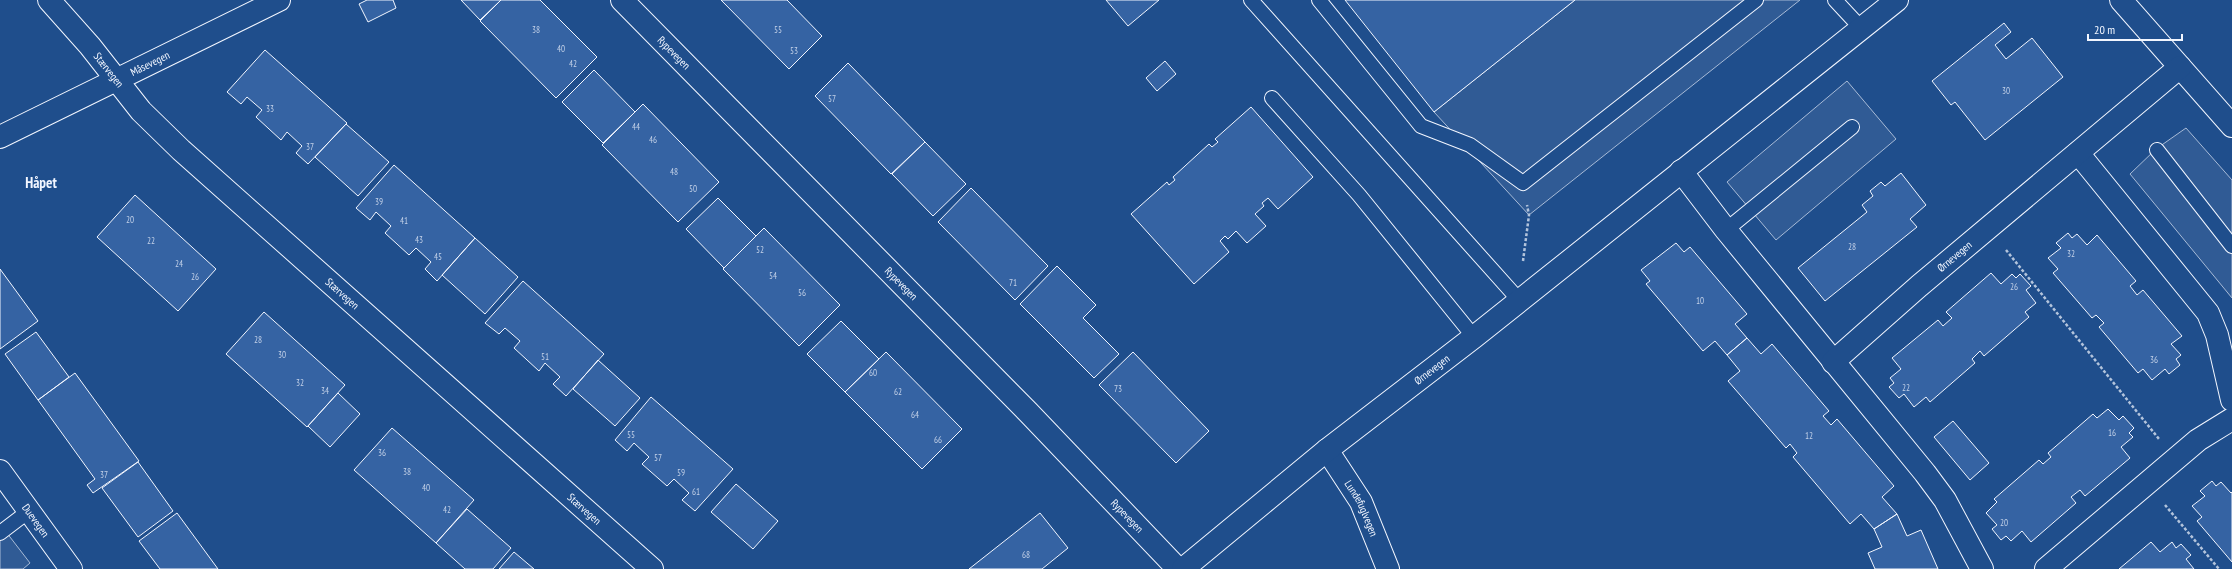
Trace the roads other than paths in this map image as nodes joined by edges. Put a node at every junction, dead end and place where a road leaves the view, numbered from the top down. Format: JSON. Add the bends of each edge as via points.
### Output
{"nodes":[{"id":1,"x":49,"y":0,"type":"edge"},
{"id":2,"x":279,"y":0,"type":"edge"},
{"id":3,"x":622,"y":0,"type":"edge"},
{"id":4,"x":1251,"y":0,"type":"edge"},
{"id":5,"x":1320,"y":0,"type":"edge"},
{"id":6,"x":1756,"y":0,"type":"edge"},
{"id":7,"x":1835,"y":0,"type":"edge"},
{"id":8,"x":1897,"y":0,"type":"edge"},
{"id":9,"x":2121,"y":0,"type":"edge"},
{"id":10,"x":1861,"y":28,"type":"junction"},
{"id":11,"x":2180,"y":67,"type":"junction"},
{"id":12,"x":115,"y":80,"type":"junction"},
{"id":13,"x":1272,"y":98,"type":"dead end"},
{"id":14,"x":2232,"y":126,"type":"edge"},
{"id":15,"x":1852,"y":127,"type":"dead end"},
{"id":16,"x":0,"y":137,"type":"edge"},
{"id":17,"x":2157,"y":150,"type":"dead end"},
{"id":18,"x":2078,"y":154,"type":"junction"},
{"id":19,"x":1681,"y":171,"type":"junction"},
{"id":20,"x":1726,"y":230,"type":"junction"},
{"id":21,"x":2232,"y":246,"type":"edge"},
{"id":22,"x":1518,"y":300,"type":"junction"},
{"id":23,"x":1474,"y":337,"type":"junction"},
{"id":24,"x":1833,"y":362,"type":"junction"},
{"id":25,"x":2232,"y":400,"type":"edge"},
{"id":26,"x":2232,"y":419,"type":"edge"},
{"id":27,"x":1327,"y":450,"type":"junction"},
{"id":28,"x":0,"y":472,"type":"edge"},
{"id":29,"x":29,"y":511,"type":"junction"},
{"id":30,"x":0,"y":533,"type":"edge"},
{"id":31,"x":71,"y":569,"type":"edge"},
{"id":32,"x":652,"y":569,"type":"edge"},
{"id":33,"x":1178,"y":569,"type":"edge"},
{"id":34,"x":1183,"y":569,"type":"edge"},
{"id":35,"x":1388,"y":569,"type":"edge"},
{"id":36,"x":1982,"y":569,"type":"edge"},
{"id":37,"x":2046,"y":569,"type":"edge"}],
"edges":[{"from":1,"to":12,"type":"street","name":"Stærvegen","via":[[90,46]]},
{"from":2,"to":12,"type":"street","name":"Måsevegen"},
{"from":3,"to":33,"type":"street","name":"Rypevegen","via":[[1028,412]]},
{"from":4,"to":22,"type":"lane"},
{"from":5,"to":6,"type":"lane","via":[[1422,126],[1470,145],[1523,183]]},
{"from":7,"to":10,"type":"lane"},
{"from":8,"to":10,"type":"street","name":"Ørnevegen"},
{"from":9,"to":11,"type":"street"},
{"from":10,"to":19,"type":"street","name":"Ørnevegen"},
{"from":11,"to":14,"type":"street"},
{"from":11,"to":18,"type":"street","name":"Ørnevegen"},
{"from":12,"to":16,"type":"street","name":"Måsevegen"},
{"from":12,"to":32,"type":"street","name":"Stærvegen","via":[[141,111],[181,150]]},
{"from":13,"to":23,"type":"lane","via":[[1359,196]]},
{"from":15,"to":20,"type":"lane"},
{"from":17,"to":21,"type":"lane"},
{"from":18,"to":24,"type":"street","name":"Ørnevegen","via":[[1919,286]]},
{"from":18,"to":25,"type":"street","via":[[2208,313],[2217,336]]},
{"from":19,"to":20,"type":"street"},
{"from":19,"to":22,"type":"street","name":"Ørnevegen"},
{"from":20,"to":24,"type":"street"},
{"from":22,"to":23,"type":"street","name":"Ørnevegen"},
{"from":23,"to":27,"type":"street","name":"Ørnevegen"},
{"from":24,"to":36,"type":"street","via":[[1945,500]]},
{"from":26,"to":37,"type":"street","via":[[2198,440]]},
{"from":27,"to":34,"type":"street","name":"Ørnevegen"},
{"from":27,"to":35,"type":"street","name":"Lundefuglvegen","via":[[1361,502]]},
{"from":28,"to":29,"type":"street","name":"Duevegen"},
{"from":29,"to":30,"type":"lane"},
{"from":29,"to":31,"type":"street","name":"Duevegen"}]}
